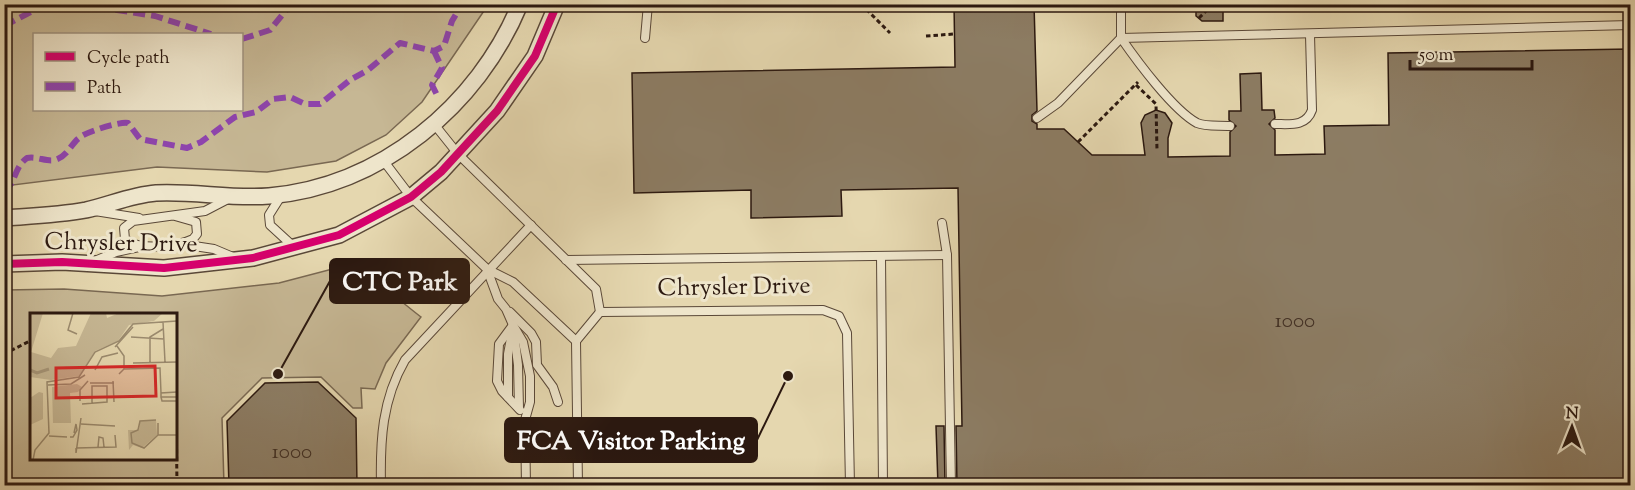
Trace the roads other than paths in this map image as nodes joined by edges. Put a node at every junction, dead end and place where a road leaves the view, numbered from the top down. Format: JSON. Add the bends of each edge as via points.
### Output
{"nodes":[{"id":1,"x":520,"y":4,"type":"edge"},
{"id":2,"x":557,"y":4,"type":"edge"},
{"id":3,"x":648,"y":4,"type":"edge"},
{"id":4,"x":1121,"y":4,"type":"edge"},
{"id":5,"x":1630,"y":25,"type":"edge"},
{"id":6,"x":1310,"y":35,"type":"junction"},
{"id":7,"x":645,"y":38,"type":"dead end"},
{"id":8,"x":1121,"y":38,"type":"junction"},
{"id":9,"x":1037,"y":118,"type":"dead end"},
{"id":10,"x":434,"y":124,"type":"junction"},
{"id":11,"x":1275,"y":124,"type":"dead end"},
{"id":12,"x":1230,"y":126,"type":"dead end"},
{"id":13,"x":458,"y":154,"type":"junction"},
{"id":14,"x":383,"y":160,"type":"junction"},
{"id":15,"x":282,"y":195,"type":"junction"},
{"id":16,"x":233,"y":197,"type":"junction"},
{"id":17,"x":411,"y":197,"type":"junction"},
{"id":18,"x":88,"y":210,"type":"junction"},
{"id":19,"x":175,"y":216,"type":"junction"},
{"id":20,"x":4,"y":218,"type":"edge"},
{"id":21,"x":144,"y":219,"type":"junction"},
{"id":22,"x":942,"y":223,"type":"dead end"},
{"id":23,"x":531,"y":225,"type":"junction"},
{"id":24,"x":177,"y":243,"type":"junction"},
{"id":25,"x":145,"y":246,"type":"junction"},
{"id":26,"x":294,"y":248,"type":"junction"},
{"id":27,"x":947,"y":255,"type":"junction"},
{"id":28,"x":880,"y":256,"type":"junction"},
{"id":29,"x":241,"y":260,"type":"junction"},
{"id":30,"x":566,"y":260,"type":"junction"},
{"id":31,"x":4,"y":264,"type":"edge"},
{"id":32,"x":90,"y":264,"type":"junction"},
{"id":33,"x":487,"y":269,"type":"junction"},
{"id":34,"x":507,"y":309,"type":"junction"},
{"id":35,"x":600,"y":312,"type":"junction"},
{"id":36,"x":513,"y":326,"type":"junction"},
{"id":37,"x":576,"y":340,"type":"junction"},
{"id":38,"x":558,"y":402,"type":"dead end"},
{"id":39,"x":519,"y":408,"type":"junction"},
{"id":40,"x":525,"y":420,"type":"junction"},
{"id":41,"x":381,"y":486,"type":"edge"},
{"id":42,"x":526,"y":486,"type":"edge"},
{"id":43,"x":578,"y":486,"type":"edge"},
{"id":44,"x":850,"y":486,"type":"edge"},
{"id":45,"x":883,"y":486,"type":"edge"},
{"id":46,"x":951,"y":486,"type":"edge"}],
"edges":[{"from":1,"to":10,"type":"street","name":"Chrysler Drive","via":[[507,34],[482,73],[457,104]]},
{"from":2,"to":13,"type":"street","name":"Chrysler Drive","via":[[535,56],[497,111]]},
{"from":3,"to":7,"type":"lane"},
{"from":4,"to":8,"type":"lane"},
{"from":5,"to":6,"type":"lane"},
{"from":6,"to":8,"type":"lane"},
{"from":6,"to":11,"type":"lane","via":[[1309,118],[1302,123]]},
{"from":8,"to":9,"type":"lane","via":[[1058,103]]},
{"from":8,"to":12,"type":"lane","via":[[1146,74],[1190,118],[1204,125]]},
{"from":10,"to":13,"type":"lane"},
{"from":10,"to":14,"type":"street","name":"Chrysler Drive"},
{"from":13,"to":17,"type":"street","name":"Chrysler Drive"},
{"from":13,"to":23,"type":"lane"},
{"from":14,"to":15,"type":"street","name":"Chrysler Drive","via":[[341,178]]},
{"from":14,"to":17,"type":"lane"},
{"from":15,"to":16,"type":"street","name":"Chrysler Drive"},
{"from":15,"to":26,"type":"lane","via":[[271,211],[270,225]]},
{"from":16,"to":18,"type":"street","name":"Chrysler Drive","via":[[156,193],[123,198]]},
{"from":16,"to":19,"type":"lane","via":[[205,211]]},
{"from":17,"to":26,"type":"street","name":"Chrysler Drive","via":[[339,235]]},
{"from":17,"to":33,"type":"lane"},
{"from":18,"to":20,"type":"street","name":"Chrysler Drive"},
{"from":18,"to":21,"type":"lane"},
{"from":19,"to":21,"type":"lane"},
{"from":19,"to":24,"type":"lane","via":[[191,219],[198,228],[192,239]]},
{"from":21,"to":25,"type":"lane","via":[[128,224],[123,233],[129,242]]},
{"from":22,"to":27,"type":"lane"},
{"from":23,"to":30,"type":"lane"},
{"from":23,"to":33,"type":"lane"},
{"from":24,"to":25,"type":"lane"},
{"from":24,"to":29,"type":"lane","via":[[214,249]]},
{"from":25,"to":32,"type":"lane","via":[[116,252]]},
{"from":26,"to":29,"type":"street","name":"Chrysler Drive"},
{"from":27,"to":28,"type":"lane"},
{"from":27,"to":46,"type":"lane"},
{"from":28,"to":30,"type":"lane"},
{"from":28,"to":45,"type":"lane"},
{"from":29,"to":32,"type":"street","name":"Chrysler Drive","via":[[164,268]]},
{"from":30,"to":35,"type":"lane","via":[[596,289]]},
{"from":31,"to":32,"type":"street","name":"Chrysler Drive"},
{"from":33,"to":34,"type":"lane","via":[[498,299]]},
{"from":33,"to":37,"type":"lane","via":[[513,282]]},
{"from":33,"to":41,"type":"lane","via":[[396,375],[380,441]]},
{"from":34,"to":36,"type":"lane"},
{"from":34,"to":38,"type":"lane","via":[[536,342],[537,365],[553,387]]},
{"from":35,"to":37,"type":"lane"},
{"from":35,"to":44,"type":"lane","name":"Chrysler Drive","via":[[824,310],[839,316],[847,333]]},
{"from":36,"to":39,"type":"lane"},
{"from":36,"to":39,"type":"lane","via":[[499,344],[497,381]]},
{"from":36,"to":40,"type":"lane","via":[[523,342],[528,367],[530,402]]},
{"from":37,"to":43,"type":"lane"},
{"from":39,"to":40,"type":"lane"},
{"from":40,"to":42,"type":"lane"}]}
